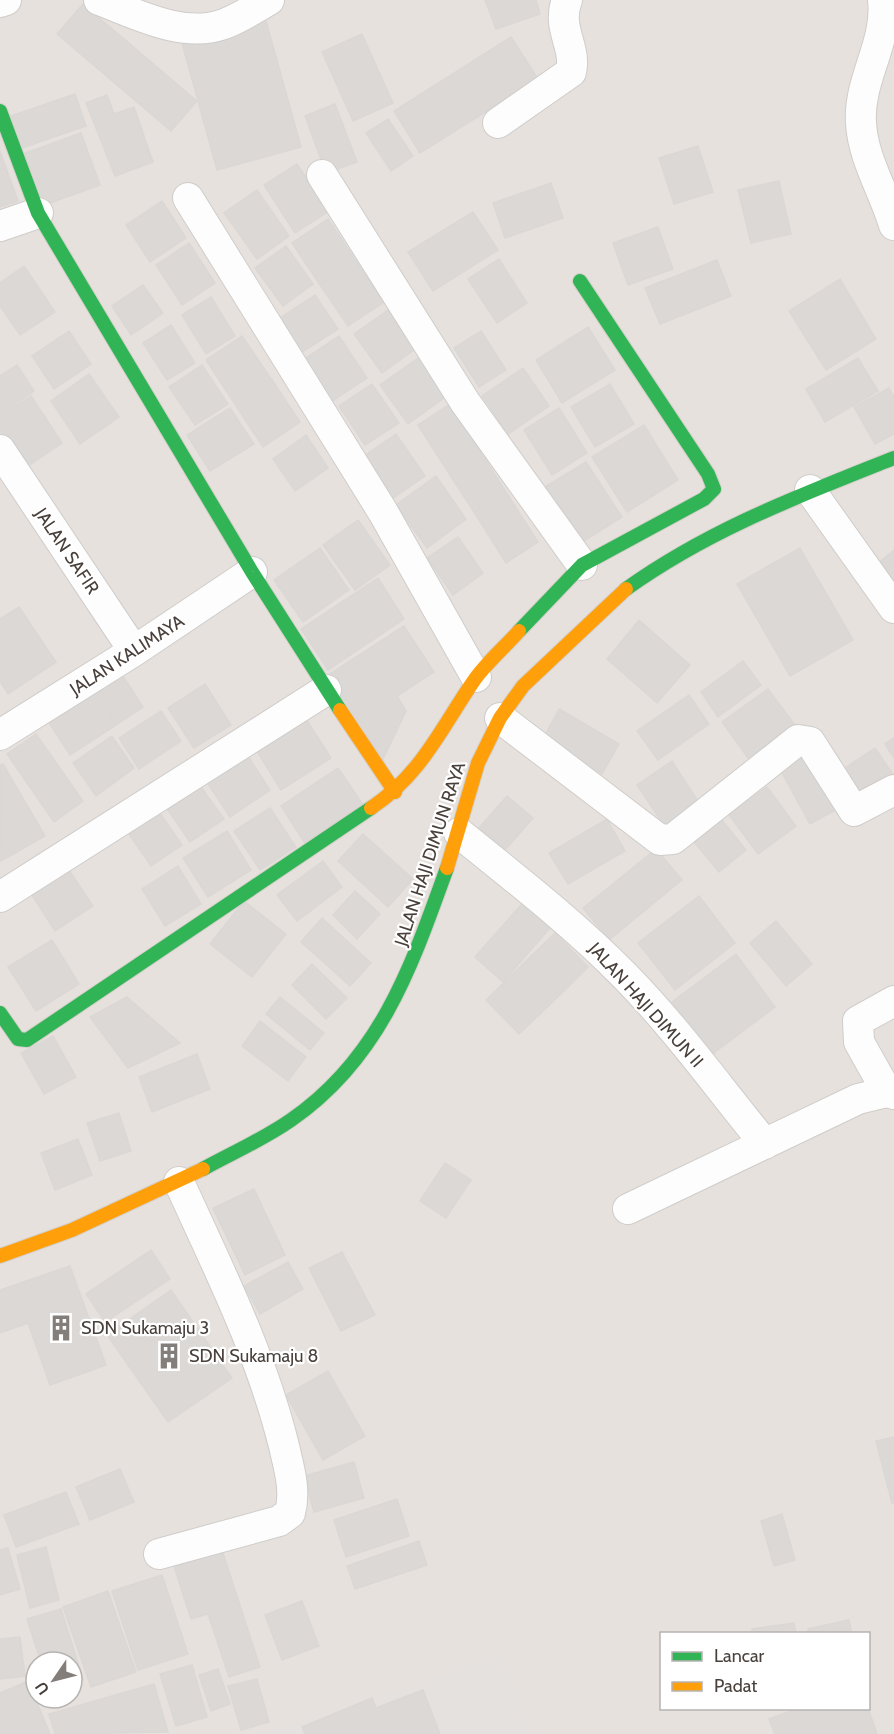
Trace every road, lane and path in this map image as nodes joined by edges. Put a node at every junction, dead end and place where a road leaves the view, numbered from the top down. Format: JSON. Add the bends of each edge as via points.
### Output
{"nodes":[{"id":1,"x":6,"y":0,"type":"edge"},
{"id":2,"x":99,"y":0,"type":"edge"},
{"id":3,"x":269,"y":0,"type":"edge"},
{"id":4,"x":567,"y":0,"type":"edge"},
{"id":5,"x":883,"y":0,"type":"edge"},
{"id":6,"x":0,"y":2,"type":"edge"},
{"id":7,"x":218,"y":12,"type":"edge"},
{"id":8,"x":0,"y":111,"type":"edge"},
{"id":9,"x":498,"y":123,"type":"dead end"},
{"id":10,"x":322,"y":175,"type":"dead end"},
{"id":11,"x":188,"y":198,"type":"dead end"},
{"id":12,"x":38,"y":213,"type":"junction"},
{"id":13,"x":893,"y":215,"type":"edge"},
{"id":14,"x":0,"y":226,"type":"edge"},
{"id":15,"x":580,"y":281,"type":"dead end"},
{"id":16,"x":0,"y":450,"type":"edge"},
{"id":17,"x":894,"y":458,"type":"edge"},
{"id":18,"x":810,"y":490,"type":"junction"},
{"id":19,"x":582,"y":565,"type":"junction"},
{"id":20,"x":252,"y":572,"type":"junction"},
{"id":21,"x":894,"y":608,"type":"edge"},
{"id":22,"x":134,"y":651,"type":"junction"},
{"id":23,"x":476,"y":677,"type":"junction"},
{"id":24,"x":326,"y":690,"type":"junction"},
{"id":25,"x":500,"y":718,"type":"junction"},
{"id":26,"x":4,"y":723,"type":"edge"},
{"id":27,"x":894,"y":790,"type":"edge"},
{"id":28,"x":395,"y":792,"type":"junction"},
{"id":29,"x":459,"y":833,"type":"junction"},
{"id":30,"x":0,"y":897,"type":"edge"},
{"id":31,"x":894,"y":1001,"type":"edge"},
{"id":32,"x":0,"y":1013,"type":"edge"},
{"id":33,"x":890,"y":1093,"type":"edge"},
{"id":34,"x":765,"y":1144,"type":"junction"},
{"id":35,"x":179,"y":1182,"type":"junction"},
{"id":36,"x":628,"y":1209,"type":"dead end"},
{"id":37,"x":0,"y":1256,"type":"edge"},
{"id":38,"x":159,"y":1554,"type":"dead end"}],
"edges":[{"from":1,"to":6,"type":"street"},
{"from":2,"to":7,"type":"street","via":[[166,25],[200,27]]},
{"from":3,"to":7,"type":"street"},
{"from":4,"to":9,"type":"street","via":[[562,18],[571,72]]},
{"from":5,"to":13,"type":"street","via":[[882,37],[867,76],[860,121],[865,149]]},
{"from":8,"to":12,"type":"street"},
{"from":10,"to":19,"type":"street","via":[[465,402]]},
{"from":11,"to":23,"type":"street","via":[[383,512]]},
{"from":12,"to":14,"type":"street"},
{"from":12,"to":20,"type":"street"},
{"from":15,"to":19,"type":"street","via":[[708,474],[714,489],[704,499]]},
{"from":16,"to":22,"type":"street","name":"JALAN SAFIR"},
{"from":17,"to":18,"type":"street","name":"JALAN HAJI DIMUN RAYA"},
{"from":18,"to":21,"type":"street"},
{"from":18,"to":25,"type":"street","name":"JALAN HAJI DIMUN RAYA","via":[[705,538],[615,597],[523,686]]},
{"from":19,"to":23,"type":"street"},
{"from":20,"to":22,"type":"street","name":"JALAN KALIMAYA"},
{"from":20,"to":24,"type":"street"},
{"from":22,"to":26,"type":"street","name":"JALAN KALIMAYA"},
{"from":23,"to":28,"type":"street","via":[[429,753]]},
{"from":24,"to":28,"type":"street"},
{"from":24,"to":30,"type":"street"},
{"from":25,"to":27,"type":"street","via":[[660,840],[673,839],[798,740],[810,742],[854,811]]},
{"from":25,"to":29,"type":"street","name":"JALAN HAJI DIMUN RAYA","via":[[478,764]]},
{"from":28,"to":32,"type":"street","via":[[27,1040],[18,1039]]},
{"from":29,"to":34,"type":"street","name":"JALAN HAJI DIMUN II","via":[[584,936],[626,977]]},
{"from":29,"to":35,"type":"street","name":"JALAN HAJI DIMUN RAYA","via":[[411,967],[386,1016],[356,1059],[291,1120]]},
{"from":31,"to":33,"type":"street","via":[[858,1021],[860,1042]]},
{"from":33,"to":34,"type":"street","via":[[858,1099]]},
{"from":34,"to":36,"type":"street"},
{"from":35,"to":37,"type":"street","name":"JALAN HAJI DIMUN RAYA","via":[[72,1230]]},
{"from":35,"to":38,"type":"street","via":[[261,1369],[294,1498],[290,1513],[279,1521]]}]}
